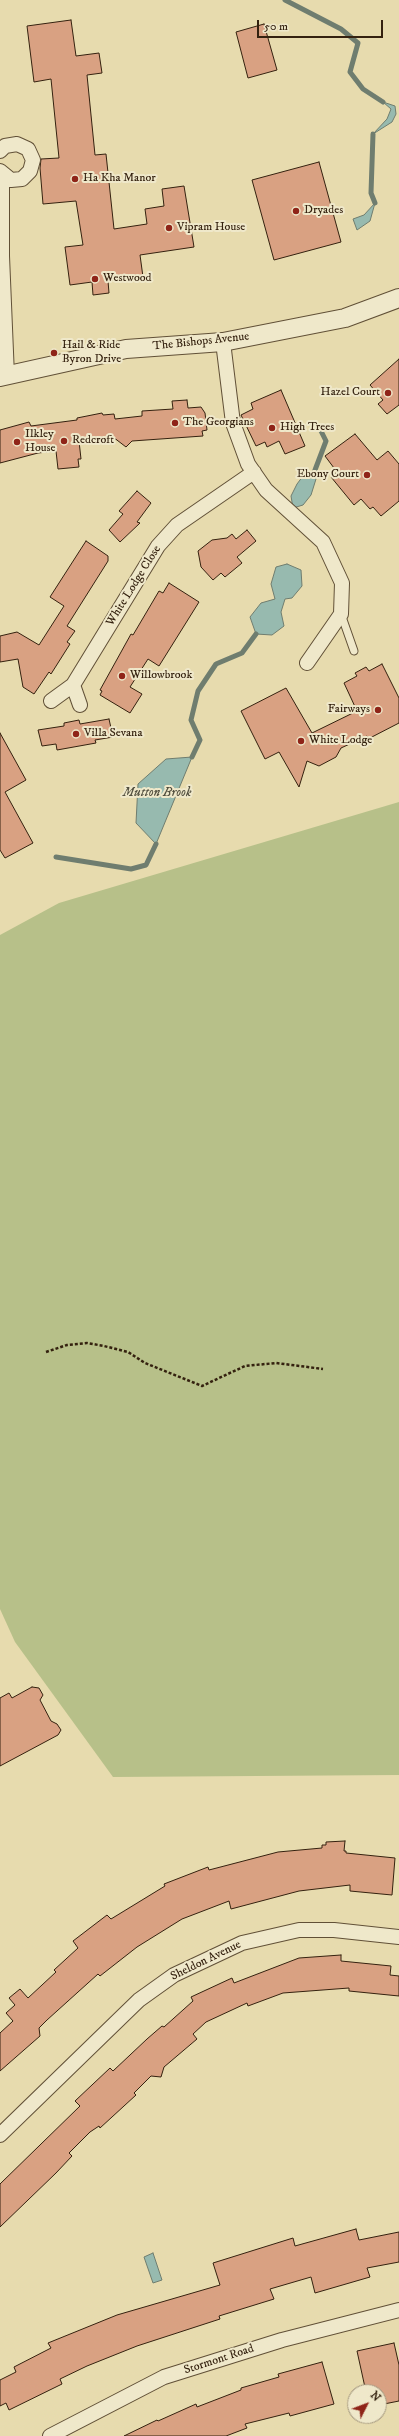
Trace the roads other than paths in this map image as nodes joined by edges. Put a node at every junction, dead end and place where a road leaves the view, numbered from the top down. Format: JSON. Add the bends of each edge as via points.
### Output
{"nodes":[{"id":1,"x":0,"y":151,"type":"edge"},
{"id":2,"x":1,"y":173,"type":"edge"},
{"id":3,"x":399,"y":298,"type":"edge"},
{"id":4,"x":2,"y":321,"type":"edge"},
{"id":5,"x":223,"y":342,"type":"junction"},
{"id":6,"x":3,"y":377,"type":"edge"},
{"id":7,"x":254,"y":472,"type":"junction"},
{"id":8,"x":341,"y":614,"type":"junction"},
{"id":9,"x":354,"y":651,"type":"dead end"},
{"id":10,"x":307,"y":663,"type":"dead end"},
{"id":11,"x":73,"y":685,"type":"junction"},
{"id":12,"x":51,"y":701,"type":"dead end"},
{"id":13,"x":80,"y":705,"type":"dead end"},
{"id":14,"x":399,"y":1938,"type":"edge"},
{"id":15,"x":0,"y":2134,"type":"edge"},
{"id":16,"x":399,"y":2310,"type":"edge"},
{"id":17,"x":50,"y":2436,"type":"edge"}],
"edges":[{"from":1,"to":2,"type":"street","via":[[5,146],[17,144],[28,149],[33,160],[30,171],[22,179],[11,180]]},
{"from":2,"to":4,"type":"street"},
{"from":3,"to":5,"type":"street","name":"The Bishops Avenue","via":[[345,318]]},
{"from":4,"to":6,"type":"street"},
{"from":5,"to":6,"type":"street","name":"The Bishops Avenue","via":[[126,349]]},
{"from":5,"to":7,"type":"street","via":[[232,422],[248,464]]},
{"from":7,"to":8,"type":"street","via":[[276,499],[323,542],[342,583]]},
{"from":7,"to":11,"type":"street","name":"White Lodge Close","via":[[177,525],[158,546]]},
{"from":8,"to":9,"type":"lane"},
{"from":8,"to":10,"type":"street"},
{"from":11,"to":12,"type":"street","name":"White Lodge Close"},
{"from":11,"to":13,"type":"street"},
{"from":14,"to":15,"type":"street","name":"Sheldon Avenue","via":[[334,1930],[299,1930],[242,1943],[174,1975],[139,2000]]},
{"from":16,"to":17,"type":"street","name":"Stormont Road","via":[[282,2340],[164,2378]]}]}
